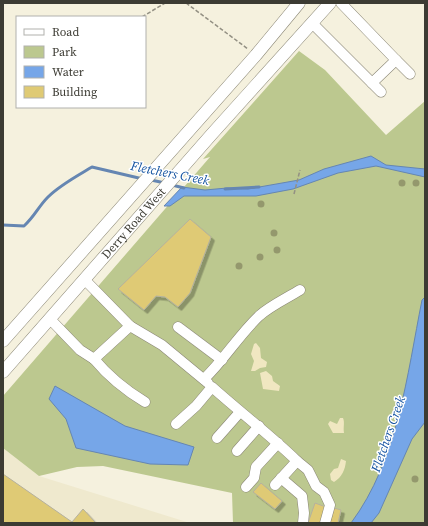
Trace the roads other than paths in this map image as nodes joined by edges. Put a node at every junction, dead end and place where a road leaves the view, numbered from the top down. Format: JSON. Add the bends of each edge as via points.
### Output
{"nodes":[{"id":1,"x":299,"y":3,"type":"edge"},
{"id":2,"x":330,"y":3,"type":"edge"},
{"id":3,"x":341,"y":3,"type":"edge"},
{"id":4,"x":312,"y":23,"type":"junction"},
{"id":5,"x":396,"y":60,"type":"junction"},
{"id":6,"x":410,"y":74,"type":"dead end"},
{"id":7,"x":372,"y":83,"type":"junction"},
{"id":8,"x":381,"y":92,"type":"dead end"},
{"id":9,"x":70,"y":265,"type":"junction"},
{"id":10,"x":85,"y":280,"type":"junction"},
{"id":11,"x":300,"y":290,"type":"dead end"},
{"id":12,"x":50,"y":319,"type":"junction"},
{"id":13,"x":130,"y":326,"type":"junction"},
{"id":14,"x":178,"y":327,"type":"dead end"},
{"id":15,"x":3,"y":341,"type":"edge"},
{"id":16,"x":94,"y":359,"type":"junction"},
{"id":17,"x":222,"y":360,"type":"junction"},
{"id":18,"x":3,"y":372,"type":"edge"},
{"id":19,"x":204,"y":379,"type":"junction"},
{"id":20,"x":212,"y":387,"type":"junction"},
{"id":21,"x":145,"y":402,"type":"dead end"},
{"id":22,"x":240,"y":412,"type":"junction"},
{"id":23,"x":176,"y":424,"type":"dead end"},
{"id":24,"x":259,"y":426,"type":"junction"},
{"id":25,"x":217,"y":438,"type":"dead end"},
{"id":26,"x":278,"y":443,"type":"junction"},
{"id":27,"x":237,"y":451,"type":"dead end"},
{"id":28,"x":297,"y":461,"type":"junction"},
{"id":29,"x":316,"y":486,"type":"junction"},
{"id":30,"x":246,"y":487,"type":"dead end"},
{"id":31,"x":302,"y":496,"type":"junction"},
{"id":32,"x":303,"y":523,"type":"edge"},
{"id":33,"x":325,"y":523,"type":"edge"}],
"edges":[{"from":1,"to":9,"type":"main road","name":"Derry Road West"},
{"from":2,"to":4,"type":"main road","name":"Derry Road West"},
{"from":3,"to":5,"type":"lane"},
{"from":4,"to":7,"type":"lane"},
{"from":4,"to":10,"type":"main road","name":"Derry Road West"},
{"from":5,"to":6,"type":"lane"},
{"from":5,"to":7,"type":"lane"},
{"from":7,"to":8,"type":"lane"},
{"from":9,"to":10,"type":"main road"},
{"from":9,"to":15,"type":"main road","name":"Derry Road West"},
{"from":10,"to":12,"type":"main road","name":"Derry Road West"},
{"from":10,"to":13,"type":"lane"},
{"from":11,"to":17,"type":"lane","via":[[260,315],[241,334]]},
{"from":12,"to":16,"type":"lane","via":[[80,350]]},
{"from":12,"to":18,"type":"main road","name":"Derry Road West"},
{"from":13,"to":16,"type":"lane"},
{"from":13,"to":19,"type":"lane","via":[[162,345]]},
{"from":14,"to":17,"type":"lane"},
{"from":16,"to":21,"type":"lane","via":[[127,391]]},
{"from":17,"to":19,"type":"lane"},
{"from":19,"to":20,"type":"lane"},
{"from":20,"to":22,"type":"lane"},
{"from":20,"to":23,"type":"lane"},
{"from":22,"to":24,"type":"lane"},
{"from":22,"to":25,"type":"lane"},
{"from":24,"to":26,"type":"lane"},
{"from":24,"to":27,"type":"lane"},
{"from":26,"to":28,"type":"lane"},
{"from":26,"to":30,"type":"lane","via":[[256,467],[254,478]]},
{"from":28,"to":29,"type":"lane","via":[[308,470]]},
{"from":28,"to":31,"type":"lane","via":[[278,482]]},
{"from":29,"to":31,"type":"lane"},
{"from":29,"to":33,"type":"lane","via":[[324,492],[330,505]]},
{"from":31,"to":32,"type":"lane"}]}
